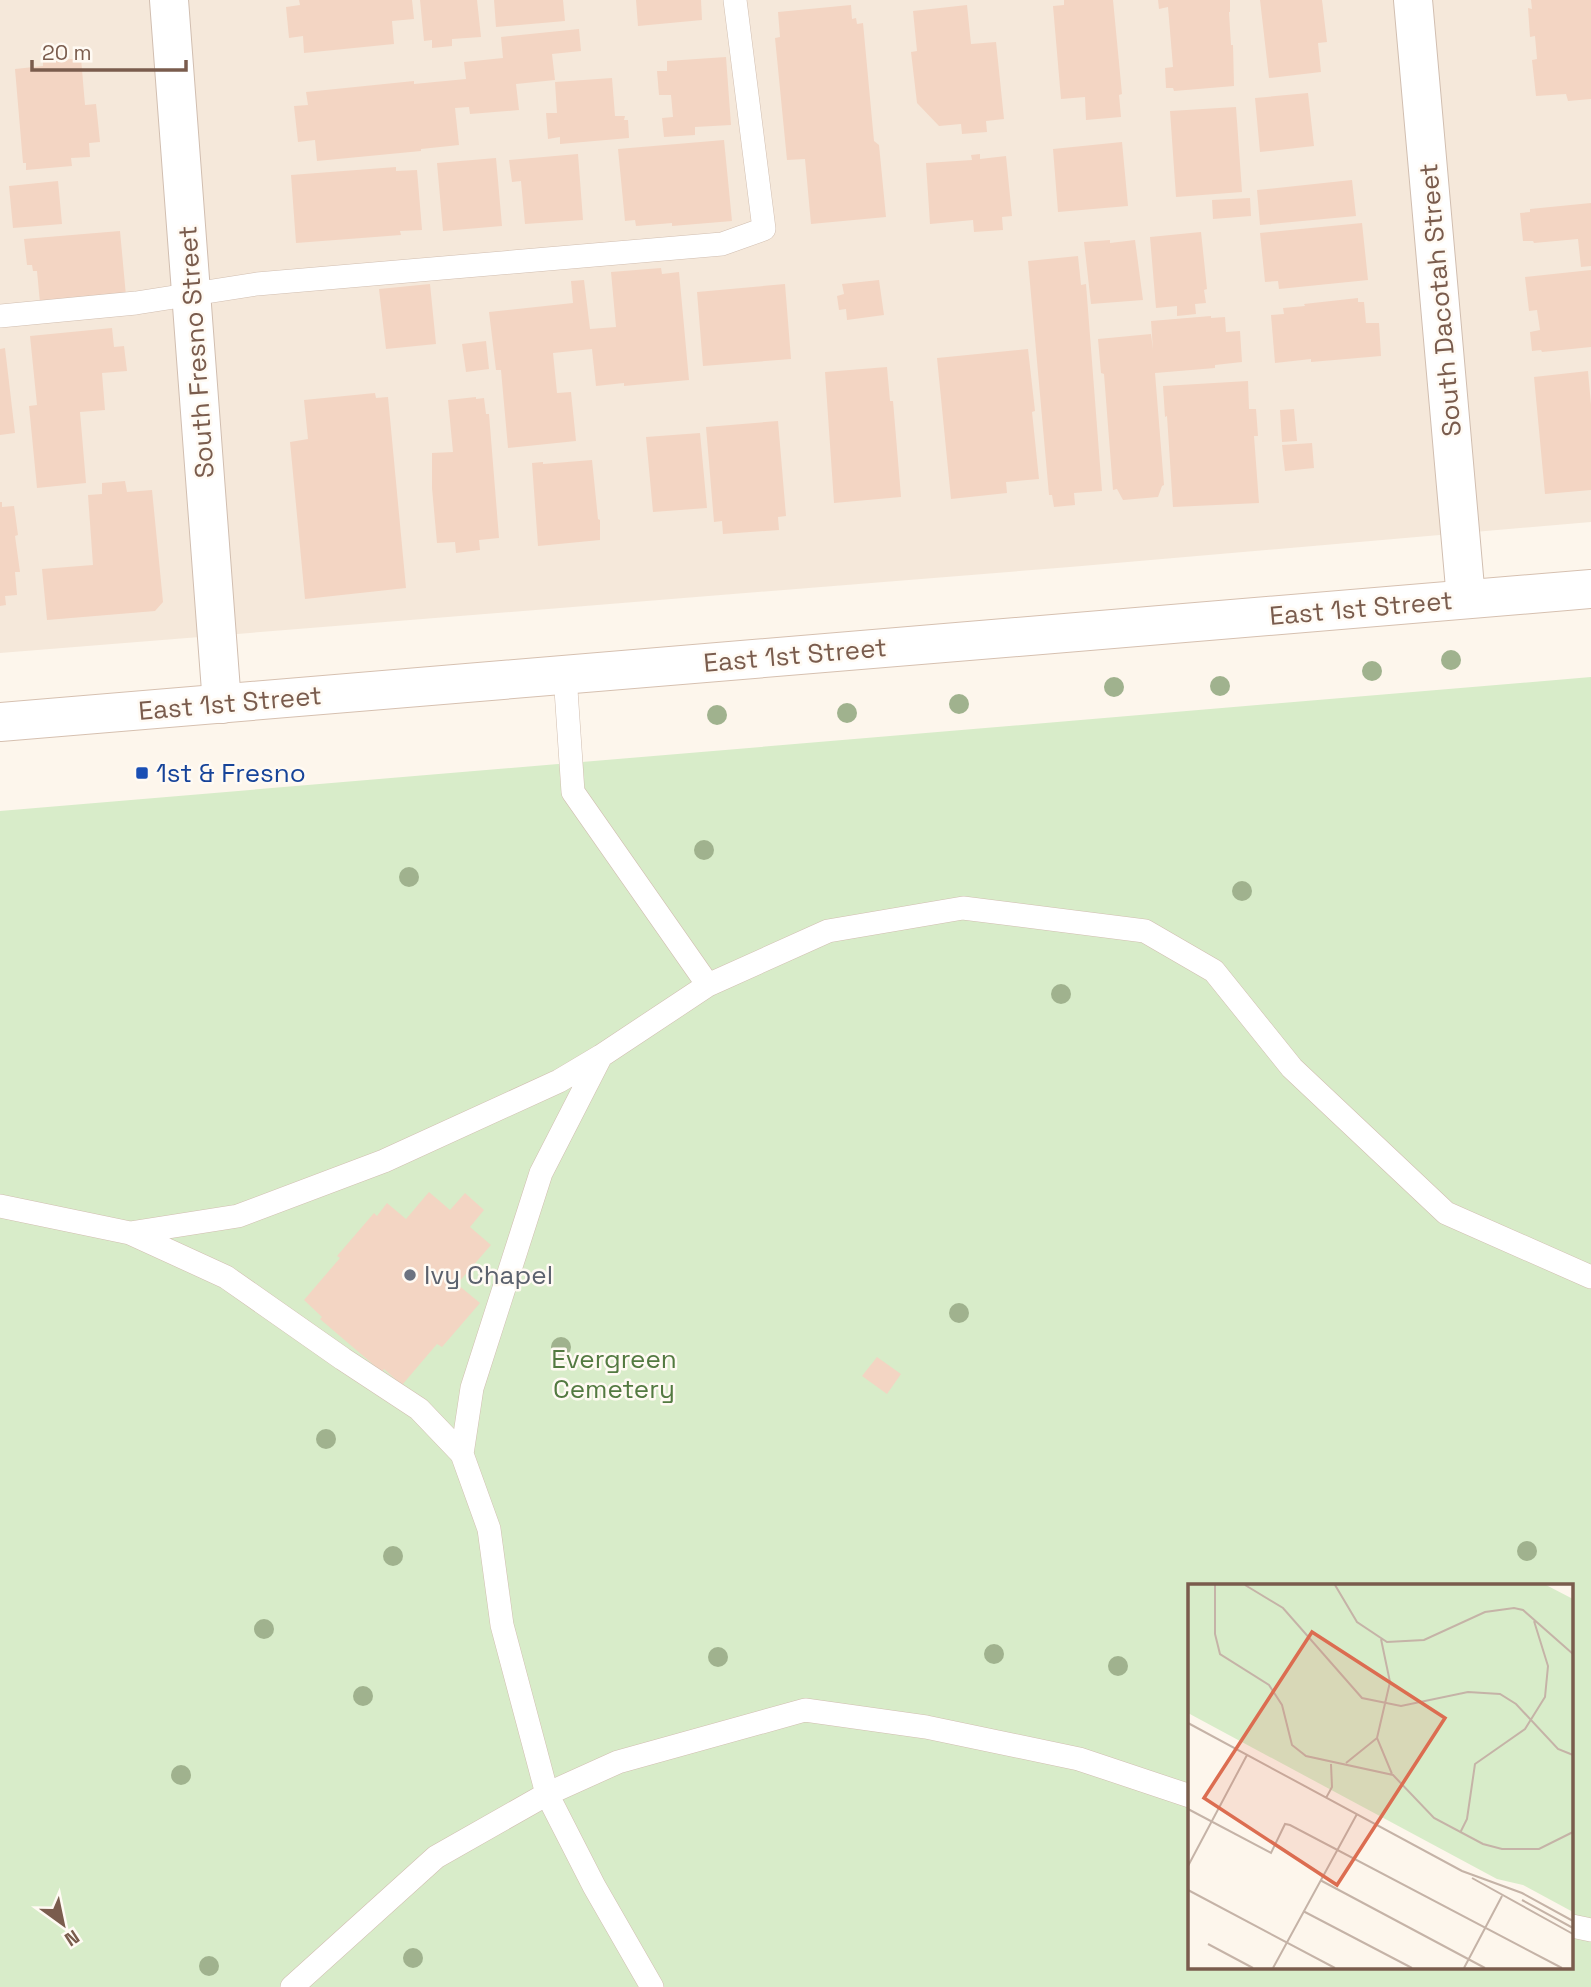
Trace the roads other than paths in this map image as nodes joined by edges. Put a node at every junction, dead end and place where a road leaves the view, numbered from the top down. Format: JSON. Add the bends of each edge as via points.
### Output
{"nodes":[{"id":1,"x":169,"y":0,"type":"edge"},
{"id":2,"x":735,"y":0,"type":"edge"},
{"id":3,"x":1413,"y":0,"type":"edge"},
{"id":4,"x":191,"y":295,"type":"junction"},
{"id":5,"x":0,"y":316,"type":"edge"},
{"id":6,"x":1591,"y":589,"type":"edge"},
{"id":7,"x":1466,"y":600,"type":"junction"},
{"id":8,"x":565,"y":675,"type":"junction"},
{"id":9,"x":222,"y":704,"type":"junction"},
{"id":10,"x":0,"y":722,"type":"edge"},
{"id":11,"x":708,"y":985,"type":"junction"},
{"id":12,"x":601,"y":1056,"type":"junction"},
{"id":13,"x":0,"y":1206,"type":"edge"},
{"id":14,"x":130,"y":1233,"type":"junction"},
{"id":15,"x":1591,"y":1277,"type":"edge"},
{"id":16,"x":462,"y":1454,"type":"junction"},
{"id":17,"x":547,"y":1794,"type":"junction"},
{"id":18,"x":1188,"y":1795,"type":"edge"},
{"id":19,"x":292,"y":1987,"type":"edge"},
{"id":20,"x":652,"y":1987,"type":"edge"}],
"edges":[{"from":1,"to":4,"type":"street","name":"South Fresno Street"},
{"from":2,"to":4,"type":"lane","via":[[764,229],[722,244],[257,284]]},
{"from":3,"to":7,"type":"street","name":"South Dacotah Street"},
{"from":4,"to":5,"type":"lane"},
{"from":4,"to":9,"type":"street","name":"South Fresno Street"},
{"from":6,"to":7,"type":"street","name":"East 1st Street"},
{"from":7,"to":8,"type":"street","name":"East 1st Street"},
{"from":8,"to":9,"type":"street","name":"East 1st Street"},
{"from":8,"to":11,"type":"lane","via":[[573,792]]},
{"from":9,"to":10,"type":"street","name":"East 1st Street"},
{"from":11,"to":12,"type":"lane"},
{"from":11,"to":15,"type":"lane","via":[[828,931],[963,908],[1145,931],[1214,971],[1292,1068],[1446,1213]]},
{"from":12,"to":14,"type":"lane","via":[[559,1081],[384,1161],[250,1212]]},
{"from":12,"to":16,"type":"lane","via":[[541,1174],[471,1388]]},
{"from":13,"to":14,"type":"lane"},
{"from":14,"to":16,"type":"lane","via":[[226,1277],[419,1409]]},
{"from":16,"to":17,"type":"lane","via":[[489,1529],[502,1625]]},
{"from":17,"to":18,"type":"lane","via":[[618,1762],[805,1710],[926,1727],[1079,1759]]},
{"from":17,"to":19,"type":"lane","via":[[436,1857]]},
{"from":17,"to":20,"type":"lane"}]}
